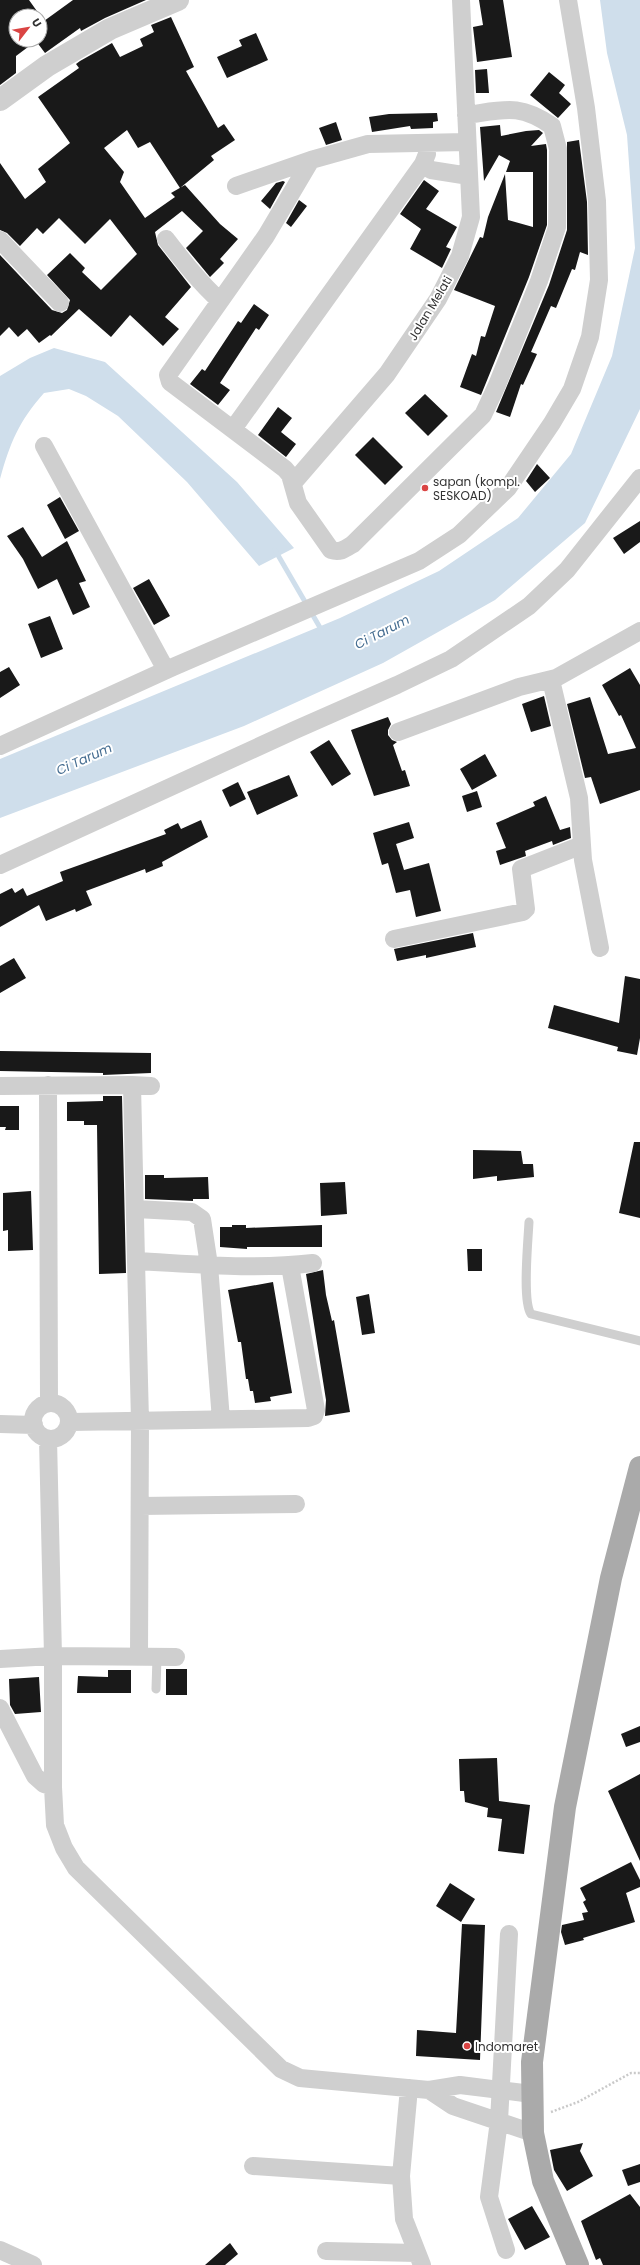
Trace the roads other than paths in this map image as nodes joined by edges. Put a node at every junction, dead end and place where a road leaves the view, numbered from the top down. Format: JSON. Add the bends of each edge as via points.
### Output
{"nodes":[{"id":1,"x":178,"y":0,"type":"edge"},
{"id":2,"x":460,"y":0,"type":"edge"},
{"id":3,"x":568,"y":0,"type":"edge"},
{"id":4,"x":0,"y":100,"type":"edge"},
{"id":5,"x":466,"y":115,"type":"junction"},
{"id":6,"x":431,"y":142,"type":"junction"},
{"id":7,"x":467,"y":142,"type":"junction"},
{"id":8,"x":311,"y":160,"type":"junction"},
{"id":9,"x":423,"y":164,"type":"junction"},
{"id":10,"x":469,"y":176,"type":"junction"},
{"id":11,"x":236,"y":186,"type":"dead end"},
{"id":12,"x":166,"y":239,"type":"dead end"},
{"id":13,"x":0,"y":240,"type":"edge"},
{"id":14,"x":220,"y":301,"type":"junction"},
{"id":15,"x":60,"y":303,"type":"dead end"},
{"id":16,"x":233,"y":429,"type":"junction"},
{"id":17,"x":44,"y":446,"type":"dead end"},
{"id":18,"x":640,"y":478,"type":"edge"},
{"id":19,"x":293,"y":483,"type":"junction"},
{"id":20,"x":640,"y":631,"type":"edge"},
{"id":21,"x":166,"y":670,"type":"junction"},
{"id":22,"x":551,"y":680,"type":"junction"},
{"id":23,"x":398,"y":732,"type":"dead end"},
{"id":24,"x":0,"y":746,"type":"edge"},
{"id":25,"x":582,"y":845,"type":"junction"},
{"id":26,"x":0,"y":864,"type":"edge"},
{"id":27,"x":394,"y":939,"type":"dead end"},
{"id":28,"x":600,"y":948,"type":"dead end"},
{"id":29,"x":48,"y":1085,"type":"junction"},
{"id":30,"x":132,"y":1085,"type":"junction"},
{"id":31,"x":0,"y":1086,"type":"edge"},
{"id":32,"x":151,"y":1086,"type":"dead end"},
{"id":33,"x":136,"y":1209,"type":"junction"},
{"id":34,"x":529,"y":1222,"type":"dead end"},
{"id":35,"x":136,"y":1261,"type":"junction"},
{"id":36,"x":313,"y":1263,"type":"dead end"},
{"id":37,"x":209,"y":1265,"type":"junction"},
{"id":38,"x":290,"y":1266,"type":"junction"},
{"id":39,"x":640,"y":1341,"type":"edge"},
{"id":40,"x":49,"y":1403,"type":"junction"},
{"id":41,"x":221,"y":1420,"type":"junction"},
{"id":42,"x":140,"y":1421,"type":"junction"},
{"id":43,"x":70,"y":1422,"type":"junction"},
{"id":44,"x":0,"y":1424,"type":"edge"},
{"id":45,"x":34,"y":1425,"type":"junction"},
{"id":46,"x":48,"y":1439,"type":"junction"},
{"id":47,"x":640,"y":1467,"type":"edge"},
{"id":48,"x":296,"y":1504,"type":"dead end"},
{"id":49,"x":140,"y":1506,"type":"junction"},
{"id":50,"x":53,"y":1656,"type":"junction"},
{"id":51,"x":139,"y":1657,"type":"junction"},
{"id":52,"x":157,"y":1657,"type":"junction"},
{"id":53,"x":176,"y":1657,"type":"dead end"},
{"id":54,"x":0,"y":1659,"type":"edge"},
{"id":55,"x":156,"y":1689,"type":"dead end"},
{"id":56,"x":0,"y":1708,"type":"edge"},
{"id":57,"x":53,"y":1787,"type":"junction"},
{"id":58,"x":509,"y":1934,"type":"dead end"},
{"id":59,"x":410,"y":2088,"type":"junction"},
{"id":60,"x":429,"y":2090,"type":"junction"},
{"id":61,"x":500,"y":2090,"type":"junction"},
{"id":62,"x":532,"y":2113,"type":"junction"},
{"id":63,"x":499,"y":2121,"type":"junction"},
{"id":64,"x":254,"y":2166,"type":"dead end"},
{"id":65,"x":401,"y":2176,"type":"junction"},
{"id":66,"x":0,"y":2250,"type":"edge"},
{"id":67,"x":506,"y":2250,"type":"dead end"},
{"id":68,"x":326,"y":2251,"type":"dead end"},
{"id":69,"x":419,"y":2259,"type":"edge"},
{"id":70,"x":33,"y":2265,"type":"edge"},
{"id":71,"x":397,"y":2265,"type":"edge"},
{"id":72,"x":578,"y":2265,"type":"edge"}],
"edges":[{"from":1,"to":4,"type":"street","via":[[110,29],[47,66]]},
{"from":2,"to":5,"type":"street","name":"Jalan Melati"},
{"from":3,"to":21,"type":"street","via":[[586,108],[597,201],[599,280],[590,337],[572,389],[552,423],[508,488],[458,535],[419,561]]},
{"from":5,"to":7,"type":"street","name":"Jalan Melati"},
{"from":5,"to":19,"type":"street","via":[[514,108],[537,115],[552,126],[558,149],[557,227],[539,281],[483,415],[358,539],[343,550],[331,550],[298,503]]},
{"from":6,"to":7,"type":"street"},
{"from":6,"to":8,"type":"street","via":[[368,144]]},
{"from":6,"to":9,"type":"street"},
{"from":7,"to":10,"type":"street","name":"Jalan Melati"},
{"from":8,"to":11,"type":"street"},
{"from":8,"to":14,"type":"street","via":[[266,236]]},
{"from":9,"to":10,"type":"street","via":[[431,170]]},
{"from":9,"to":16,"type":"street"},
{"from":10,"to":19,"type":"street","name":"Jalan Melati","via":[[471,217],[460,256],[438,299],[387,374]]},
{"from":12,"to":14,"type":"street","via":[[201,284]]},
{"from":13,"to":15,"type":"street"},
{"from":14,"to":16,"type":"street","via":[[168,375],[170,382]]},
{"from":16,"to":19,"type":"street","via":[[285,469]]},
{"from":17,"to":21,"type":"street"},
{"from":18,"to":26,"type":"street","via":[[567,570],[529,606],[451,659]]},
{"from":20,"to":22,"type":"street"},
{"from":21,"to":24,"type":"street"},
{"from":22,"to":23,"type":"street","via":[[519,687]]},
{"from":22,"to":25,"type":"street","via":[[579,798]]},
{"from":25,"to":27,"type":"street","via":[[521,869],[526,909],[523,912]]},
{"from":25,"to":28,"type":"street"},
{"from":29,"to":30,"type":"street"},
{"from":29,"to":31,"type":"street"},
{"from":29,"to":40,"type":"street"},
{"from":30,"to":32,"type":"street"},
{"from":30,"to":33,"type":"street"},
{"from":33,"to":35,"type":"street"},
{"from":33,"to":37,"type":"street","via":[[192,1212],[199,1215],[202,1219]]},
{"from":34,"to":39,"type":"lane","via":[[526,1276],[528,1309],[531,1314],[538,1318]]},
{"from":35,"to":37,"type":"street"},
{"from":35,"to":42,"type":"street"},
{"from":36,"to":38,"type":"street"},
{"from":37,"to":38,"type":"street"},
{"from":37,"to":41,"type":"street"},
{"from":38,"to":41,"type":"street","via":[[316,1410],[314,1416]]},
{"from":40,"to":43,"type":"street","via":[[66,1410]]},
{"from":40,"to":45,"type":"street","via":[[34,1414]]},
{"from":41,"to":42,"type":"street"},
{"from":42,"to":43,"type":"street"},
{"from":42,"to":49,"type":"street"},
{"from":43,"to":46,"type":"street","via":[[65,1434],[54,1440]]},
{"from":44,"to":45,"type":"street"},
{"from":45,"to":46,"type":"street","via":[[37,1433]]},
{"from":46,"to":50,"type":"street"},
{"from":47,"to":62,"type":"main road","via":[[611,1578],[565,1807],[532,2062]]},
{"from":48,"to":49,"type":"street"},
{"from":49,"to":51,"type":"street"},
{"from":50,"to":51,"type":"street"},
{"from":50,"to":54,"type":"street"},
{"from":50,"to":57,"type":"street"},
{"from":51,"to":52,"type":"street"},
{"from":52,"to":53,"type":"street"},
{"from":52,"to":55,"type":"lane"},
{"from":56,"to":57,"type":"street","via":[[28,1766],[44,1784]]},
{"from":57,"to":59,"type":"street","via":[[55,1825],[64,1848],[76,1868],[281,2069],[300,2078]]},
{"from":58,"to":61,"type":"street"},
{"from":59,"to":60,"type":"street"},
{"from":59,"to":65,"type":"street"},
{"from":60,"to":61,"type":"street","via":[[460,2085]]},
{"from":60,"to":63,"type":"street","via":[[453,2106]]},
{"from":61,"to":62,"type":"street"},
{"from":61,"to":63,"type":"street"},
{"from":62,"to":63,"type":"street"},
{"from":62,"to":72,"type":"main road","via":[[545,2188]]},
{"from":63,"to":67,"type":"street","via":[[489,2197]]},
{"from":64,"to":65,"type":"street"},
{"from":65,"to":69,"type":"street","via":[[404,2219]]},
{"from":66,"to":70,"type":"street"},
{"from":68,"to":69,"type":"street"},
{"from":69,"to":71,"type":"street"}]}
